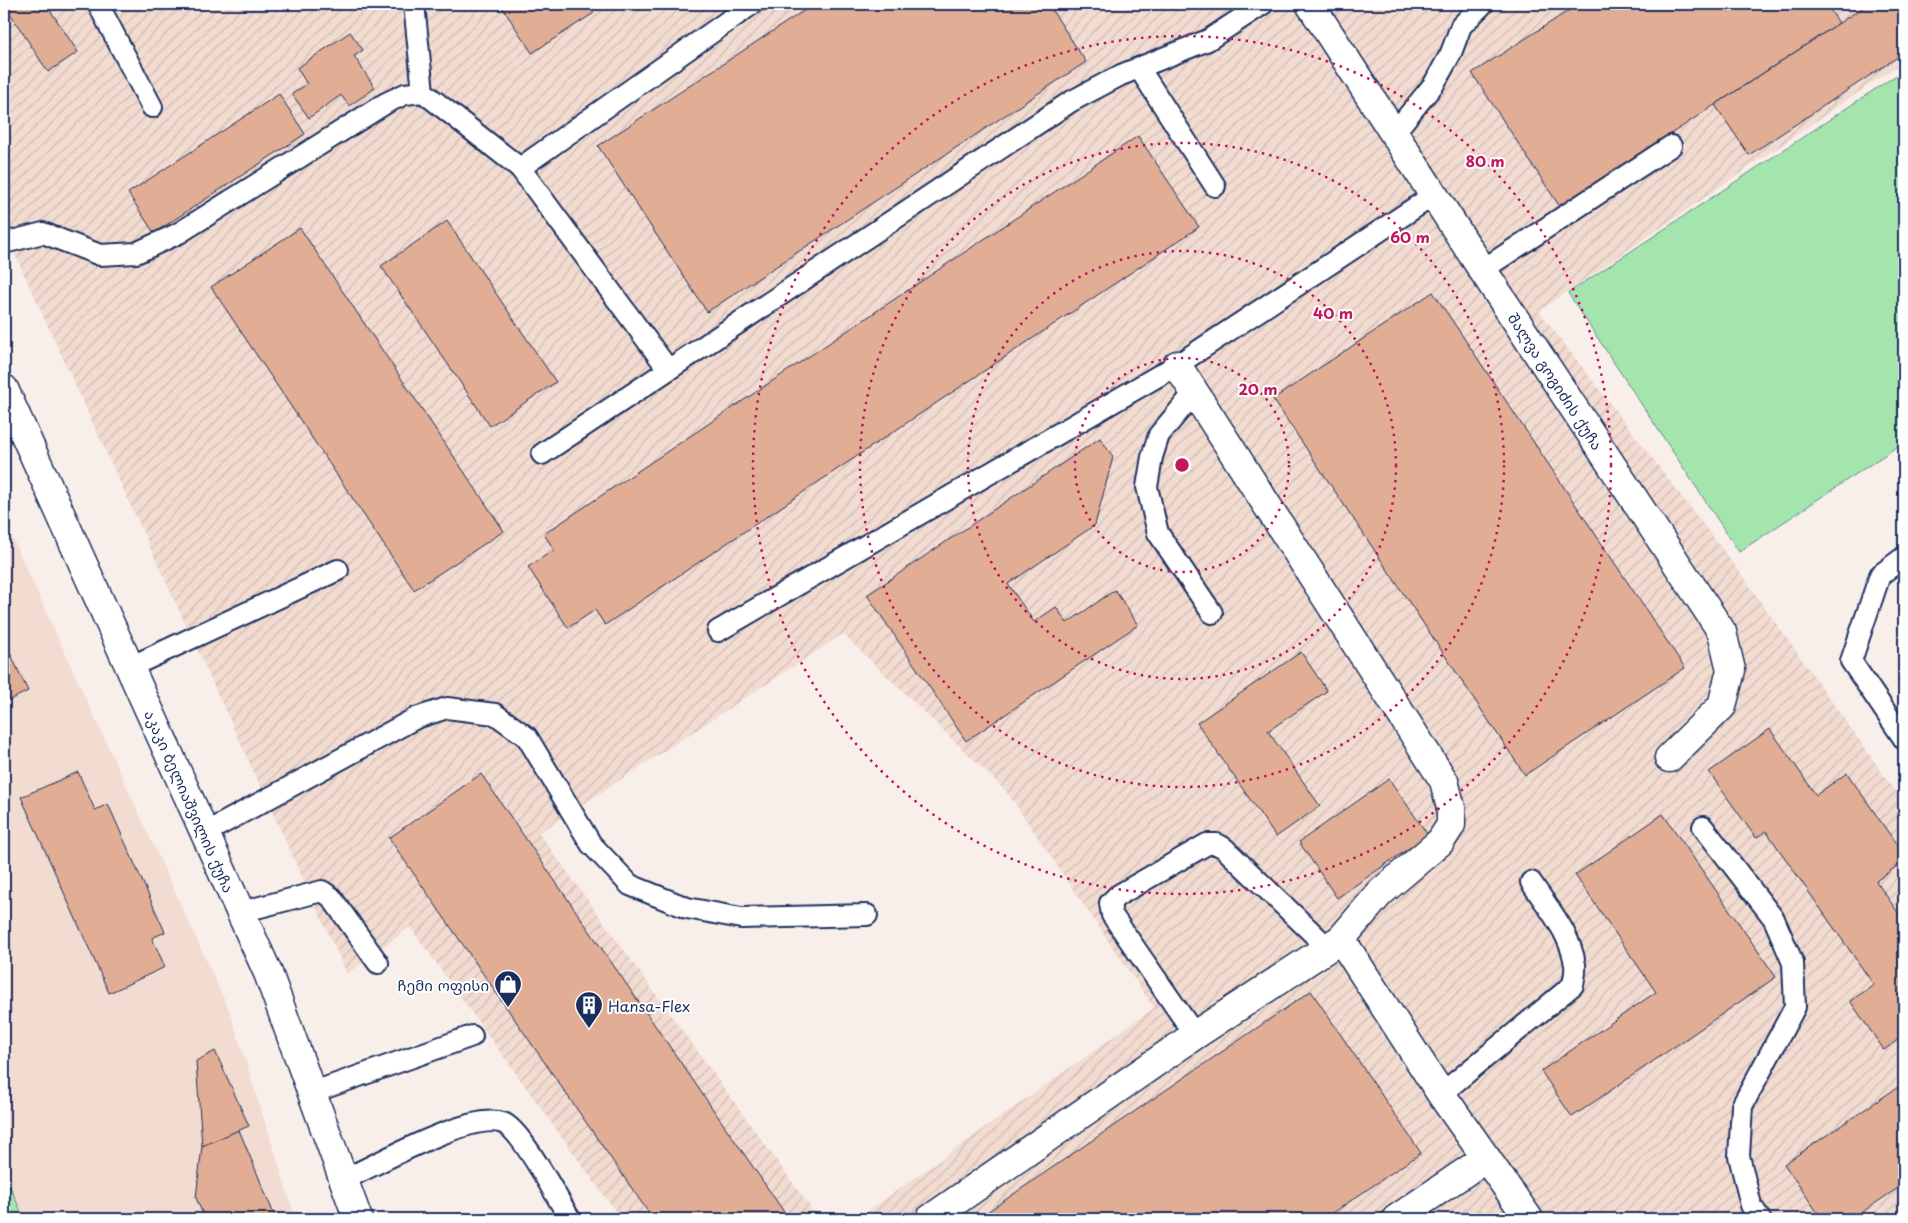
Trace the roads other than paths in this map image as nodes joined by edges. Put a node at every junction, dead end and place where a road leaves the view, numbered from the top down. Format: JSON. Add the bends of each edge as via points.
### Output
{"nodes":[{"id":1,"x":98,"y":4,"type":"edge"},
{"id":2,"x":414,"y":4,"type":"edge"},
{"id":3,"x":752,"y":4,"type":"edge"},
{"id":4,"x":1263,"y":4,"type":"edge"},
{"id":5,"x":1310,"y":4,"type":"edge"},
{"id":6,"x":1483,"y":4,"type":"edge"},
{"id":7,"x":1139,"y":68,"type":"junction"},
{"id":8,"x":423,"y":92,"type":"junction"},
{"id":9,"x":152,"y":107,"type":"dead end"},
{"id":10,"x":1394,"y":133,"type":"junction"},
{"id":11,"x":1671,"y":146,"type":"dead end"},
{"id":12,"x":520,"y":168,"type":"junction"},
{"id":13,"x":1215,"y":186,"type":"dead end"},
{"id":14,"x":1434,"y":195,"type":"junction"},
{"id":15,"x":4,"y":243,"type":"edge"},
{"id":16,"x":1482,"y":270,"type":"junction"},
{"id":17,"x":1177,"y":365,"type":"junction"},
{"id":18,"x":668,"y":370,"type":"junction"},
{"id":19,"x":4,"y":390,"type":"edge"},
{"id":20,"x":1194,"y":393,"type":"junction"},
{"id":21,"x":542,"y":454,"type":"dead end"},
{"id":22,"x":1904,"y":558,"type":"edge"},
{"id":23,"x":338,"y":570,"type":"dead end"},
{"id":24,"x":1212,"y":613,"type":"dead end"},
{"id":25,"x":718,"y":631,"type":"dead end"},
{"id":26,"x":130,"y":667,"type":"junction"},
{"id":27,"x":1904,"y":739,"type":"edge"},
{"id":28,"x":1670,"y":758,"type":"dead end"},
{"id":29,"x":1703,"y":827,"type":"dead end"},
{"id":30,"x":206,"y":833,"type":"junction"},
{"id":31,"x":1531,"y":882,"type":"dead end"},
{"id":32,"x":240,"y":912,"type":"junction"},
{"id":33,"x":867,"y":915,"type":"dead end"},
{"id":34,"x":1334,"y":944,"type":"junction"},
{"id":35,"x":378,"y":963,"type":"dead end"},
{"id":36,"x":1195,"y":1035,"type":"junction"},
{"id":37,"x":472,"y":1036,"type":"dead end"},
{"id":38,"x":311,"y":1093,"type":"junction"},
{"id":39,"x":1441,"y":1094,"type":"junction"},
{"id":40,"x":1486,"y":1158,"type":"junction"},
{"id":41,"x":343,"y":1180,"type":"junction"},
{"id":42,"x":358,"y":1219,"type":"edge"},
{"id":43,"x":570,"y":1219,"type":"edge"},
{"id":44,"x":930,"y":1219,"type":"edge"},
{"id":45,"x":1396,"y":1219,"type":"edge"},
{"id":46,"x":1529,"y":1219,"type":"edge"},
{"id":47,"x":1760,"y":1219,"type":"edge"}],
"edges":[{"from":1,"to":9,"type":"lane"},
{"from":2,"to":8,"type":"lane"},
{"from":3,"to":12,"type":"lane"},
{"from":4,"to":7,"type":"lane","via":[[1208,40]]},
{"from":5,"to":10,"type":"street","name":"შალვა გოგიძის ქუჩა"},
{"from":6,"to":10,"type":"lane","via":[[1461,26],[1434,84]]},
{"from":7,"to":13,"type":"lane"},
{"from":7,"to":18,"type":"lane","via":[[1070,102]]},
{"from":8,"to":12,"type":"lane"},
{"from":8,"to":15,"type":"lane","via":[[405,94],[386,103],[178,233],[136,253],[100,255],[44,233]]},
{"from":10,"to":14,"type":"street","name":"შალვა გოგიძის ქუჩა"},
{"from":11,"to":16,"type":"lane"},
{"from":12,"to":18,"type":"lane"},
{"from":14,"to":16,"type":"street","name":"შალვა გოგიძის ქუჩა"},
{"from":14,"to":17,"type":"lane"},
{"from":16,"to":28,"type":"street","name":"შალვა გოგიძის ქუჩა","via":[[1722,632],[1731,670],[1722,706]]},
{"from":17,"to":20,"type":"street"},
{"from":17,"to":25,"type":"lane"},
{"from":18,"to":21,"type":"lane"},
{"from":19,"to":26,"type":"street","name":"აკაკი ბელიაშვილის ქუჩა"},
{"from":20,"to":24,"type":"lane","via":[[1159,435],[1147,487],[1158,533]]},
{"from":20,"to":34,"type":"street","via":[[1444,781],[1451,825],[1440,842],[1380,892]]},
{"from":22,"to":27,"type":"lane","via":[[1880,575],[1851,661]]},
{"from":23,"to":26,"type":"lane"},
{"from":26,"to":30,"type":"street","name":"აკაკი ბელიაშვილის ქუჩა"},
{"from":29,"to":47,"type":"lane","via":[[1774,919],[1793,964],[1795,1007],[1742,1106],[1739,1156],[1751,1205]]},
{"from":30,"to":32,"type":"street","name":"აკაკი ბელიაშვილის ქუჩა"},
{"from":30,"to":33,"type":"lane","via":[[416,718],[447,708],[495,714],[527,737],[591,844],[630,885],[687,908],[741,918]]},
{"from":31,"to":39,"type":"lane","via":[[1564,931],[1575,967],[1573,985]]},
{"from":32,"to":35,"type":"lane","via":[[322,891],[330,897]]},
{"from":32,"to":38,"type":"street","name":"აკაკი ბელიაშვილის ქუჩა","via":[[268,973]]},
{"from":34,"to":36,"type":"street"},
{"from":34,"to":36,"type":"lane","via":[[1216,844],[1206,844],[1117,896],[1110,903],[1112,916]]},
{"from":34,"to":39,"type":"street"},
{"from":36,"to":44,"type":"street"},
{"from":37,"to":38,"type":"lane"},
{"from":38,"to":41,"type":"street","name":"აკაკი ბელიაშვილის ქუჩა"},
{"from":39,"to":40,"type":"street"},
{"from":40,"to":45,"type":"street"},
{"from":40,"to":46,"type":"street"},
{"from":41,"to":42,"type":"street","name":"აკაკი ბელიაშვილის ქუჩა"},
{"from":41,"to":43,"type":"lane","via":[[452,1128],[477,1122],[503,1123],[518,1135]]}]}
